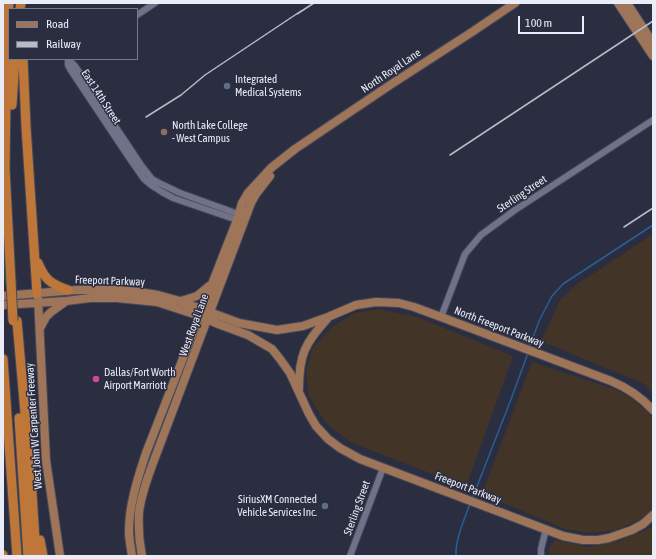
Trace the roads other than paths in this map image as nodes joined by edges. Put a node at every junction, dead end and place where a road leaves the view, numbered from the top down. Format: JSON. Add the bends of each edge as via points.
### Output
{"nodes":[{"id":1,"x":155,"y":3,"type":"edge"},
{"id":2,"x":515,"y":3,"type":"edge"},
{"id":3,"x":618,"y":3,"type":"edge"},
{"id":4,"x":627,"y":3,"type":"edge"},
{"id":5,"x":8,"y":13,"type":"edge"},
{"id":6,"x":138,"y":14,"type":"edge"},
{"id":7,"x":653,"y":43,"type":"edge"},
{"id":8,"x":653,"y":56,"type":"edge"},
{"id":9,"x":15,"y":60,"type":"edge"},
{"id":10,"x":23,"y":60,"type":"edge"},
{"id":11,"x":70,"y":60,"type":"edge"},
{"id":12,"x":653,"y":120,"type":"edge"},
{"id":13,"x":241,"y":218,"type":"junction"},
{"id":14,"x":34,"y":256,"type":"junction"},
{"id":15,"x":13,"y":282,"type":"junction"},
{"id":16,"x":212,"y":283,"type":"junction"},
{"id":17,"x":68,"y":290,"type":"junction"},
{"id":18,"x":38,"y":293,"type":"junction"},
{"id":19,"x":112,"y":294,"type":"junction"},
{"id":20,"x":3,"y":296,"type":"edge"},
{"id":21,"x":66,"y":301,"type":"junction"},
{"id":22,"x":181,"y":301,"type":"junction"},
{"id":23,"x":38,"y":303,"type":"junction"},
{"id":24,"x":3,"y":305,"type":"edge"},
{"id":25,"x":205,"y":314,"type":"junction"},
{"id":26,"x":328,"y":317,"type":"junction"},
{"id":27,"x":441,"y":317,"type":"junction"},
{"id":28,"x":15,"y":321,"type":"junction"},
{"id":29,"x":40,"y":328,"type":"junction"},
{"id":30,"x":3,"y":359,"type":"edge"},
{"id":31,"x":299,"y":391,"type":"junction"},
{"id":32,"x":653,"y":410,"type":"edge"},
{"id":33,"x":151,"y":440,"type":"junction"},
{"id":34,"x":160,"y":444,"type":"junction"},
{"id":35,"x":383,"y":468,"type":"junction"},
{"id":36,"x":32,"y":493,"type":"junction"},
{"id":37,"x":653,"y":515,"type":"edge"},
{"id":38,"x":653,"y":521,"type":"edge"},
{"id":39,"x":643,"y":524,"type":"junction"},
{"id":40,"x":546,"y":529,"type":"junction"},
{"id":41,"x":140,"y":543,"type":"junction"},
{"id":42,"x":130,"y":544,"type":"junction"},
{"id":43,"x":17,"y":556,"type":"edge"},
{"id":44,"x":28,"y":556,"type":"edge"},
{"id":45,"x":36,"y":556,"type":"edge"},
{"id":46,"x":43,"y":556,"type":"edge"},
{"id":47,"x":60,"y":556,"type":"edge"},
{"id":48,"x":132,"y":556,"type":"edge"},
{"id":49,"x":142,"y":556,"type":"edge"},
{"id":50,"x":350,"y":556,"type":"edge"},
{"id":51,"x":541,"y":556,"type":"edge"}],
"edges":[{"from":1,"to":6,"type":"street"},
{"from":2,"to":13,"type":"main road","name":"North Royal Lane","via":[[295,149],[256,194]]},
{"from":3,"to":8,"type":"main road"},
{"from":4,"to":7,"type":"main road"},
{"from":5,"to":15,"type":"highway","via":[[5,168]]},
{"from":9,"to":15,"type":"highway","name":"West John W Carpenter Freeway","via":[[10,152]]},
{"from":10,"to":14,"type":"highway"},
{"from":11,"to":13,"type":"street","name":"East 14th Street","via":[[152,179]]},
{"from":12,"to":27,"type":"street","name":"Sterling Street","via":[[481,235],[465,254]]},
{"from":13,"to":16,"type":"main road","name":"North Royal Lane"},
{"from":13,"to":25,"type":"main road","name":"West Royal Lane"},
{"from":14,"to":17,"type":"highway","via":[[42,274],[49,281]]},
{"from":14,"to":18,"type":"highway"},
{"from":15,"to":28,"type":"highway","name":"West John W Carpenter Freeway"},
{"from":16,"to":22,"type":"main road","via":[[197,296]]},
{"from":16,"to":25,"type":"main road","name":"North Royal Lane"},
{"from":17,"to":18,"type":"main road","name":"Freeport Parkway"},
{"from":17,"to":19,"type":"main road","name":"Freeport Parkway"},
{"from":18,"to":20,"type":"main road","name":"Freeport Parkway"},
{"from":18,"to":23,"type":"main road","name":"West John W Carpenter Freeway"},
{"from":19,"to":21,"type":"main road","name":"Freeport Parkway"},
{"from":19,"to":22,"type":"main road","name":"Freeport Parkway","via":[[138,292]]},
{"from":19,"to":25,"type":"main road","name":"Freeport Parkway"},
{"from":21,"to":23,"type":"main road","name":"Freeport Parkway"},
{"from":21,"to":29,"type":"main road","via":[[46,317]]},
{"from":22,"to":25,"type":"main road","name":"Freeport Parkway"},
{"from":23,"to":24,"type":"main road","name":"Freeport Parkway"},
{"from":23,"to":29,"type":"main road","name":"West John W Carpenter Freeway"},
{"from":25,"to":26,"type":"main road","name":"Freeport Parkway","via":[[277,330],[303,326]]},
{"from":25,"to":31,"type":"main road","name":"Freeport Parkway","via":[[218,324],[248,335],[272,349],[290,372]]},
{"from":25,"to":33,"type":"main road","name":"West Royal Lane"},
{"from":25,"to":34,"type":"main road","name":"West Royal Lane"},
{"from":26,"to":27,"type":"main road","name":"North Freeport Parkway","via":[[356,305],[376,302],[399,303]]},
{"from":26,"to":31,"type":"main road","via":[[303,352],[299,368]]},
{"from":27,"to":32,"type":"main road","name":"North Freeport Parkway","via":[[625,387]]},
{"from":28,"to":36,"type":"highway","name":"West John W Carpenter Freeway"},
{"from":28,"to":44,"type":"highway"},
{"from":29,"to":47,"type":"main road","name":"West John W Carpenter Freeway","via":[[46,460]]},
{"from":30,"to":43,"type":"highway"},
{"from":31,"to":35,"type":"main road","name":"Freeport Parkway","via":[[308,414],[328,439],[352,455]]},
{"from":33,"to":34,"type":"main road"},
{"from":33,"to":42,"type":"main road","name":"West Royal Lane","via":[[133,495]]},
{"from":34,"to":41,"type":"main road","name":"West Royal Lane","via":[[139,511]]},
{"from":35,"to":40,"type":"main road","name":"Freeport Parkway"},
{"from":35,"to":50,"type":"street","name":"Sterling Street"},
{"from":36,"to":45,"type":"highway","name":"West John W Carpenter Freeway"},
{"from":36,"to":46,"type":"highway","via":[[37,503]]},
{"from":37,"to":39,"type":"main road"},
{"from":38,"to":39,"type":"main road"},
{"from":39,"to":40,"type":"main road","name":"Freeport Parkway","via":[[627,532],[598,540],[575,539]]},
{"from":40,"to":51,"type":"street"},
{"from":41,"to":42,"type":"main road"},
{"from":41,"to":49,"type":"main road","name":"West Royal Lane"},
{"from":42,"to":48,"type":"main road","name":"West Royal Lane"}]}
